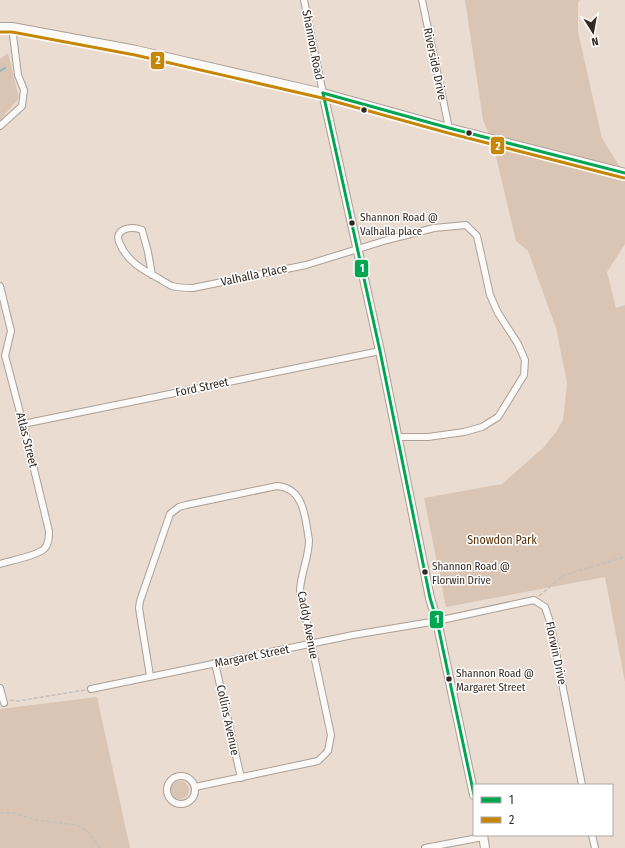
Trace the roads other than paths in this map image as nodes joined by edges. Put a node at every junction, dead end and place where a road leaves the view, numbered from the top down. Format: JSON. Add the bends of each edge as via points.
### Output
{"nodes":[{"id":1,"x":304,"y":0,"type":"edge"},
{"id":2,"x":422,"y":0,"type":"edge"},
{"id":3,"x":0,"y":27,"type":"edge"},
{"id":4,"x":12,"y":27,"type":"junction"},
{"id":5,"x":322,"y":93,"type":"junction"},
{"id":6,"x":0,"y":126,"type":"edge"},
{"id":7,"x":449,"y":128,"type":"junction"},
{"id":8,"x":625,"y":173,"type":"edge"},
{"id":9,"x":358,"y":249,"type":"junction"},
{"id":10,"x":152,"y":275,"type":"junction"},
{"id":11,"x":0,"y":286,"type":"edge"},
{"id":12,"x":380,"y":351,"type":"junction"},
{"id":13,"x":3,"y":360,"type":"edge"},
{"id":14,"x":23,"y":424,"type":"junction"},
{"id":15,"x":398,"y":437,"type":"junction"},
{"id":16,"x":0,"y":564,"type":"edge"},
{"id":17,"x":437,"y":621,"type":"junction"},
{"id":18,"x":311,"y":644,"type":"junction"},
{"id":19,"x":215,"y":663,"type":"junction"},
{"id":20,"x":150,"y":676,"type":"junction"},
{"id":21,"x":0,"y":688,"type":"edge"},
{"id":22,"x":91,"y":689,"type":"road end"},
{"id":23,"x":3,"y":702,"type":"road end"},
{"id":24,"x":241,"y":778,"type":"junction"},
{"id":25,"x":582,"y":784,"type":"edge"},
{"id":26,"x":195,"y":787,"type":"junction"},
{"id":27,"x":473,"y":789,"type":"edge"},
{"id":28,"x":483,"y":836,"type":"edge"},
{"id":29,"x":592,"y":836,"type":"edge"},
{"id":30,"x":425,"y":848,"type":"edge"},
{"id":31,"x":485,"y":848,"type":"edge"},
{"id":32,"x":594,"y":848,"type":"edge"}],
"edges":[{"from":1,"to":5,"type":"street","name":"Shannon Road"},
{"from":2,"to":7,"type":"street","name":"Riverside Drive"},
{"from":3,"to":4,"type":"street"},
{"from":4,"to":5,"type":"street","via":[[136,50]]},
{"from":4,"to":6,"type":"street","via":[[18,75],[24,90],[22,106]]},
{"from":5,"to":7,"type":"street"},
{"from":5,"to":9,"type":"street","name":"Shannon Road"},
{"from":7,"to":8,"type":"street"},
{"from":9,"to":10,"type":"street","name":"Valhalla Place","via":[[306,265],[193,288],[171,286]]},
{"from":9,"to":12,"type":"street","name":"Shannon Road"},
{"from":9,"to":15,"type":"street","name":"Valhalla Place","via":[[434,228],[466,225],[477,236],[490,295],[498,314],[518,344],[525,360],[524,375],[498,417],[482,427],[428,437]]},
{"from":10,"to":10,"type":"street","name":"Valhalla Place","via":[[142,230],[137,227],[125,228],[118,238],[119,243],[136,265]]},
{"from":11,"to":13,"type":"street","name":"Atlas Street","via":[[11,331]]},
{"from":12,"to":14,"type":"street","name":"Ford Street"},
{"from":12,"to":15,"type":"street","name":"Shannon Road"},
{"from":13,"to":14,"type":"street","name":"Atlas Street"},
{"from":14,"to":16,"type":"street","name":"Atlas Street","via":[[49,531],[49,542],[44,550]]},
{"from":15,"to":17,"type":"street","name":"Shannon Road","via":[[430,598]]},
{"from":17,"to":18,"type":"street","name":"Margaret Street"},
{"from":17,"to":25,"type":"street","name":"Florwin Drive","via":[[534,600],[545,608],[550,622]]},
{"from":17,"to":27,"type":"street","name":"Shannon Road"},
{"from":18,"to":19,"type":"street","name":"Margaret Street"},
{"from":18,"to":20,"type":"street","name":"Caddy Avenue","via":[[300,590],[309,547],[302,505],[290,489],[270,487],[186,505],[170,514],[138,608]]},
{"from":18,"to":24,"type":"street","name":"Caddy Avenue","via":[[331,735],[328,751],[318,761]]},
{"from":19,"to":20,"type":"street","name":"Margaret Street"},
{"from":19,"to":24,"type":"street","name":"Collins Avenue"},
{"from":20,"to":22,"type":"street","name":"Margaret Street"},
{"from":21,"to":23,"type":"street"},
{"from":24,"to":26,"type":"street","name":"Caddy Avenue"},
{"from":26,"to":26,"type":"street","via":[[190,779],[177,776],[167,785],[167,794],[172,801],[182,804],[193,797]]},
{"from":28,"to":30,"type":"street"},
{"from":28,"to":31,"type":"street"},
{"from":29,"to":32,"type":"street"}]}
